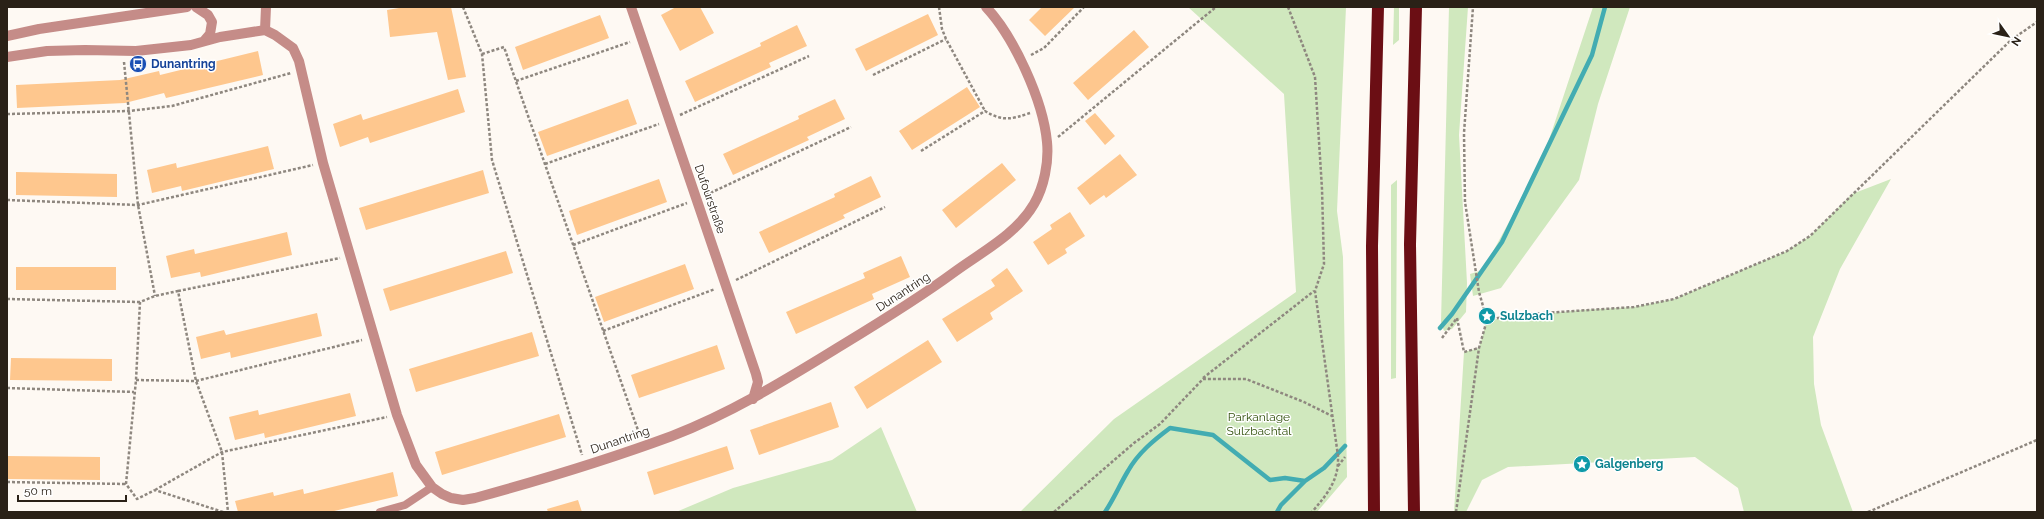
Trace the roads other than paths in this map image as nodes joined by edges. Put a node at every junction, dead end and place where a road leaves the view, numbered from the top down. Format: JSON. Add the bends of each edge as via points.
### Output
{"nodes":[{"id":1,"x":188,"y":7,"type":"edge"},
{"id":2,"x":196,"y":7,"type":"edge"},
{"id":3,"x":266,"y":7,"type":"edge"},
{"id":4,"x":631,"y":7,"type":"edge"},
{"id":5,"x":986,"y":7,"type":"edge"},
{"id":6,"x":1378,"y":7,"type":"edge"},
{"id":7,"x":1416,"y":7,"type":"edge"},
{"id":8,"x":265,"y":30,"type":"junction"},
{"id":9,"x":7,"y":36,"type":"edge"},
{"id":10,"x":204,"y":41,"type":"junction"},
{"id":11,"x":7,"y":57,"type":"edge"},
{"id":12,"x":753,"y":399,"type":"junction"},
{"id":13,"x":432,"y":487,"type":"junction"},
{"id":14,"x":380,"y":512,"type":"edge"},
{"id":15,"x":1374,"y":512,"type":"edge"},
{"id":16,"x":1414,"y":512,"type":"edge"}],
"edges":[{"from":1,"to":9,"type":"street"},
{"from":2,"to":10,"type":"street","via":[[208,15],[212,22],[210,34]]},
{"from":3,"to":8,"type":"street"},
{"from":4,"to":12,"type":"street","name":"Dufourstraße","via":[[756,374],[758,382]]},
{"from":5,"to":12,"type":"street","name":"Dunantring","via":[[1007,35],[1020,60],[1039,110],[1047,143],[1042,188],[1034,204],[1012,230],[920,298]]},
{"from":6,"to":15,"type":"highway","via":[[1372,246]]},
{"from":7,"to":16,"type":"highway","via":[[1410,244]]},
{"from":8,"to":10,"type":"street"},
{"from":8,"to":13,"type":"street","name":"Dunantring","via":[[276,35],[296,53],[323,163],[397,415],[416,465]]},
{"from":10,"to":11,"type":"street","via":[[191,45],[123,52],[47,51]]},
{"from":12,"to":13,"type":"street","name":"Dunantring","via":[[673,436],[475,498],[451,498]]},
{"from":13,"to":14,"type":"lane","via":[[405,504]]}]}
